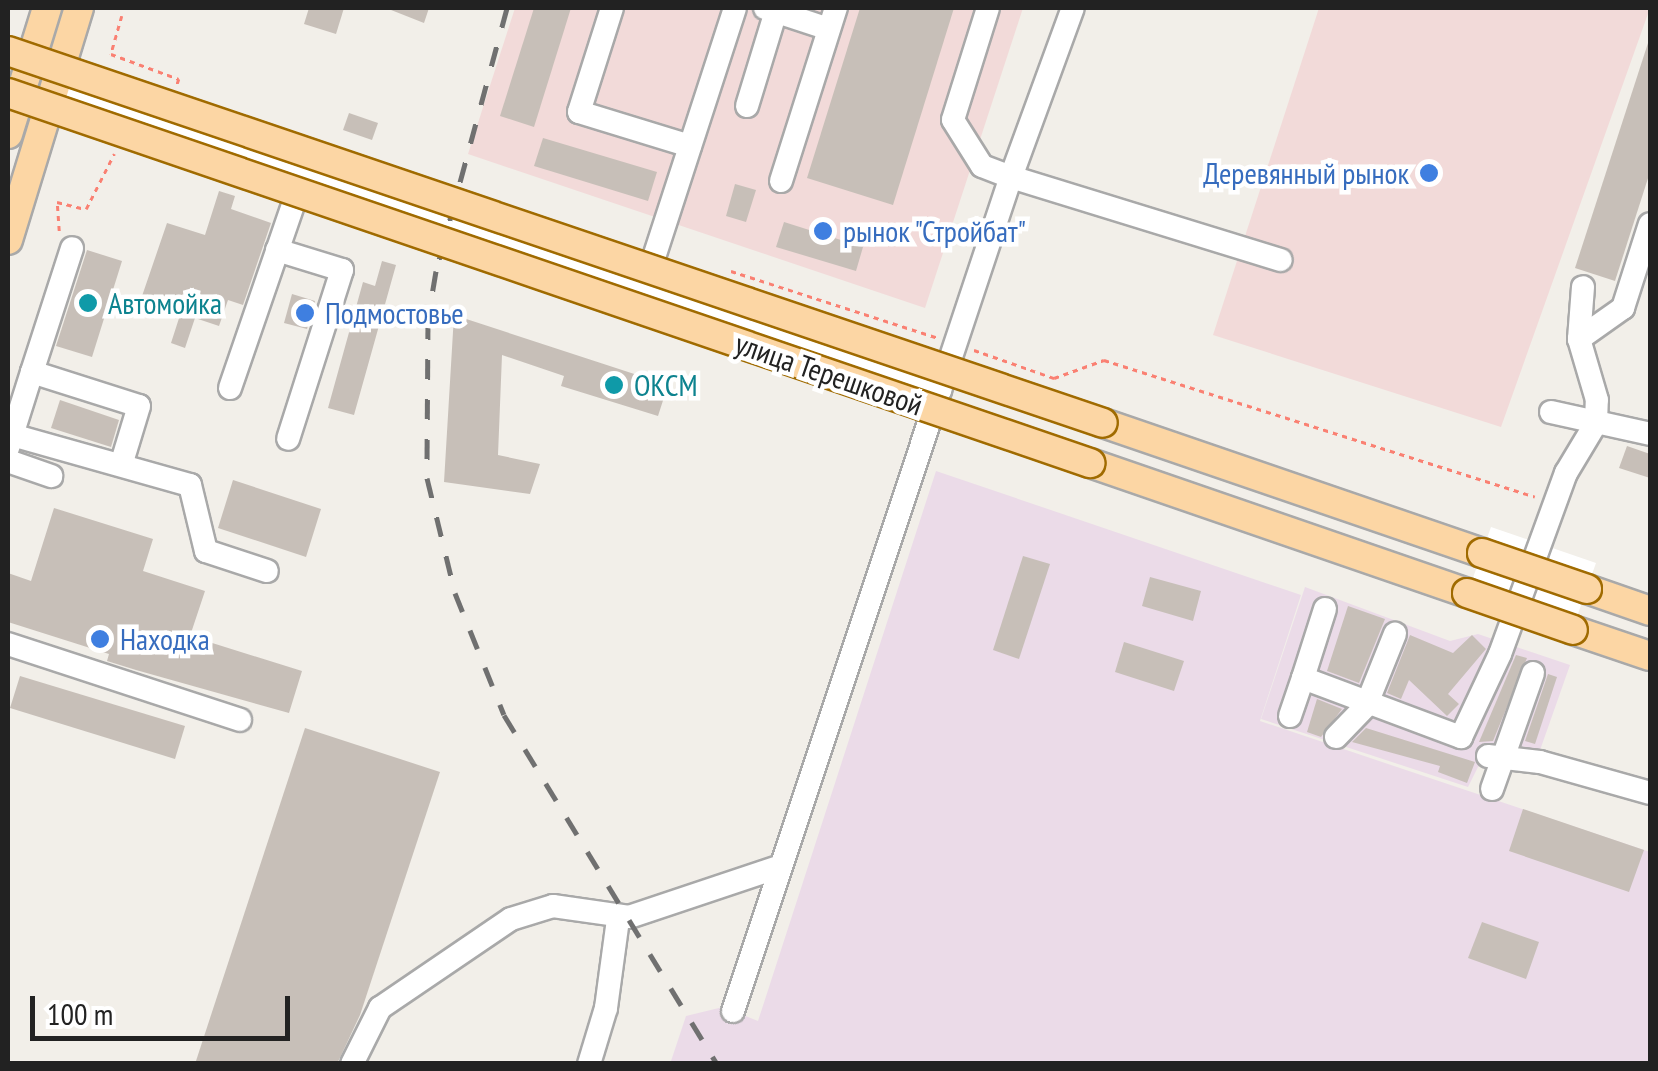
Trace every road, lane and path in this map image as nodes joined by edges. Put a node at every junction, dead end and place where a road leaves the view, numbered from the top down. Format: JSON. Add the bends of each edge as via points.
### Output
{"nodes":[{"id":1,"x":46,"y":8,"type":"edge"},
{"id":2,"x":79,"y":8,"type":"edge"},
{"id":3,"x":612,"y":8,"type":"edge"},
{"id":4,"x":736,"y":8,"type":"edge"},
{"id":5,"x":988,"y":8,"type":"edge"},
{"id":6,"x":1074,"y":8,"type":"edge"},
{"id":7,"x":770,"y":9,"type":"edge"},
{"id":8,"x":122,"y":16,"type":"dead end"},
{"id":9,"x":832,"y":18,"type":"edge"},
{"id":10,"x":8,"y":51,"type":"edge"},
{"id":11,"x":178,"y":84,"type":"dead end"},
{"id":12,"x":54,"y":86,"type":"junction"},
{"id":13,"x":8,"y":93,"type":"edge"},
{"id":14,"x":746,"y":106,"type":"dead end"},
{"id":15,"x":8,"y":134,"type":"edge"},
{"id":16,"x":690,"y":146,"type":"junction"},
{"id":17,"x":118,"y":147,"type":"dead end"},
{"id":18,"x":304,"y":173,"type":"junction"},
{"id":19,"x":1011,"y":177,"type":"junction"},
{"id":20,"x":16,"y":182,"type":"edge"},
{"id":21,"x":781,"y":182,"type":"dead end"},
{"id":22,"x":1650,"y":224,"type":"edge"},
{"id":23,"x":8,"y":240,"type":"edge"},
{"id":24,"x":72,"y":248,"type":"joint"},
{"id":25,"x":278,"y":250,"type":"junction"},
{"id":26,"x":1281,"y":260,"type":"dead end"},
{"id":27,"x":1583,"y":287,"type":"dead end"},
{"id":28,"x":643,"y":290,"type":"junction"},
{"id":29,"x":1579,"y":339,"type":"junction"},
{"id":30,"x":955,"y":344,"type":"junction"},
{"id":31,"x":32,"y":372,"type":"junction"},
{"id":32,"x":230,"y":388,"type":"dead end"},
{"id":33,"x":940,"y":390,"type":"junction"},
{"id":34,"x":1551,"y":412,"type":"dead end"},
{"id":35,"x":1596,"y":423,"type":"junction"},
{"id":36,"x":11,"y":428,"type":"edge"},
{"id":37,"x":1650,"y":434,"type":"edge"},
{"id":38,"x":288,"y":440,"type":"dead end"},
{"id":39,"x":8,"y":461,"type":"edge"},
{"id":40,"x":122,"y":462,"type":"junction"},
{"id":41,"x":1566,"y":473,"type":"junction"},
{"id":42,"x":52,"y":476,"type":"dead end"},
{"id":43,"x":267,"y":571,"type":"dead end"},
{"id":44,"x":1325,"y":609,"type":"dead end"},
{"id":45,"x":1650,"y":611,"type":"edge"},
{"id":46,"x":1394,"y":634,"type":"dead end"},
{"id":47,"x":8,"y":644,"type":"edge"},
{"id":48,"x":1650,"y":656,"type":"edge"},
{"id":49,"x":1532,"y":673,"type":"dead end"},
{"id":50,"x":1303,"y":678,"type":"junction"},
{"id":51,"x":1366,"y":706,"type":"junction"},
{"id":52,"x":1290,"y":716,"type":"dead end"},
{"id":53,"x":240,"y":720,"type":"dead end"},
{"id":54,"x":1336,"y":737,"type":"dead end"},
{"id":55,"x":1497,"y":757,"type":"junction"},
{"id":56,"x":1492,"y":790,"type":"dead end"},
{"id":57,"x":1650,"y":793,"type":"edge"},
{"id":58,"x":780,"y":866,"type":"junction"},
{"id":59,"x":618,"y":920,"type":"junction"},
{"id":60,"x":733,"y":1011,"type":"dead end"},
{"id":61,"x":352,"y":1064,"type":"edge"},
{"id":62,"x":589,"y":1064,"type":"edge"}],
"edges":[{"from":1,"to":15,"type":"main road"},
{"from":2,"to":12,"type":"main road"},
{"from":3,"to":16,"type":"lane","via":[[579,112]]},
{"from":4,"to":16,"type":"lane"},
{"from":5,"to":19,"type":"lane","via":[[953,120],[982,166]]},
{"from":6,"to":19,"type":"lane"},
{"from":7,"to":9,"type":"lane"},
{"from":7,"to":14,"type":"lane"},
{"from":8,"to":11,"type":"path","via":[[111,54]]},
{"from":9,"to":21,"type":"lane"},
{"from":10,"to":45,"type":"main road","name":"улица Терешковой","bridge":true},
{"from":12,"to":18,"type":"lane"},
{"from":12,"to":20,"type":"main road"},
{"from":13,"to":48,"type":"main road","name":"улица Терешковой","bridge":true},
{"from":16,"to":28,"type":"lane"},
{"from":17,"to":24,"type":"path","via":[[86,209],[57,202],[55,226]]},
{"from":18,"to":25,"type":"lane"},
{"from":18,"to":28,"type":"lane"},
{"from":19,"to":26,"type":"lane"},
{"from":19,"to":30,"type":"lane"},
{"from":20,"to":23,"type":"main road"},
{"from":22,"to":29,"type":"lane","via":[[1622,308]]},
{"from":24,"to":31,"type":"lane"},
{"from":25,"to":32,"type":"lane"},
{"from":25,"to":38,"type":"lane","via":[[342,270]]},
{"from":27,"to":29,"type":"lane"},
{"from":28,"to":33,"type":"lane"},
{"from":29,"to":35,"type":"lane"},
{"from":30,"to":33,"type":"lane"},
{"from":30,"to":41,"type":"path","via":[[1054,378],[1104,360],[1531,500]]},
{"from":31,"to":36,"type":"lane"},
{"from":31,"to":40,"type":"lane","via":[[139,406]]},
{"from":33,"to":58,"type":"lane"},
{"from":34,"to":35,"type":"lane"},
{"from":35,"to":37,"type":"lane"},
{"from":35,"to":41,"type":"lane"},
{"from":36,"to":40,"type":"lane"},
{"from":39,"to":42,"type":"lane"},
{"from":40,"to":43,"type":"lane","via":[[190,485],[206,551]]},
{"from":41,"to":51,"type":"lane","via":[[1500,654],[1461,737]]},
{"from":44,"to":50,"type":"lane"},
{"from":46,"to":51,"type":"lane"},
{"from":47,"to":53,"type":"lane"},
{"from":49,"to":55,"type":"lane"},
{"from":50,"to":51,"type":"lane","via":[[1355,695]]},
{"from":50,"to":52,"type":"lane"},
{"from":51,"to":54,"type":"lane"},
{"from":55,"to":56,"type":"lane"},
{"from":55,"to":57,"type":"lane"},
{"from":58,"to":59,"type":"lane"},
{"from":58,"to":60,"type":"lane"},
{"from":59,"to":61,"type":"lane","via":[[553,906],[511,919],[380,1008]]},
{"from":59,"to":62,"type":"lane","via":[[606,1008]]}]}
